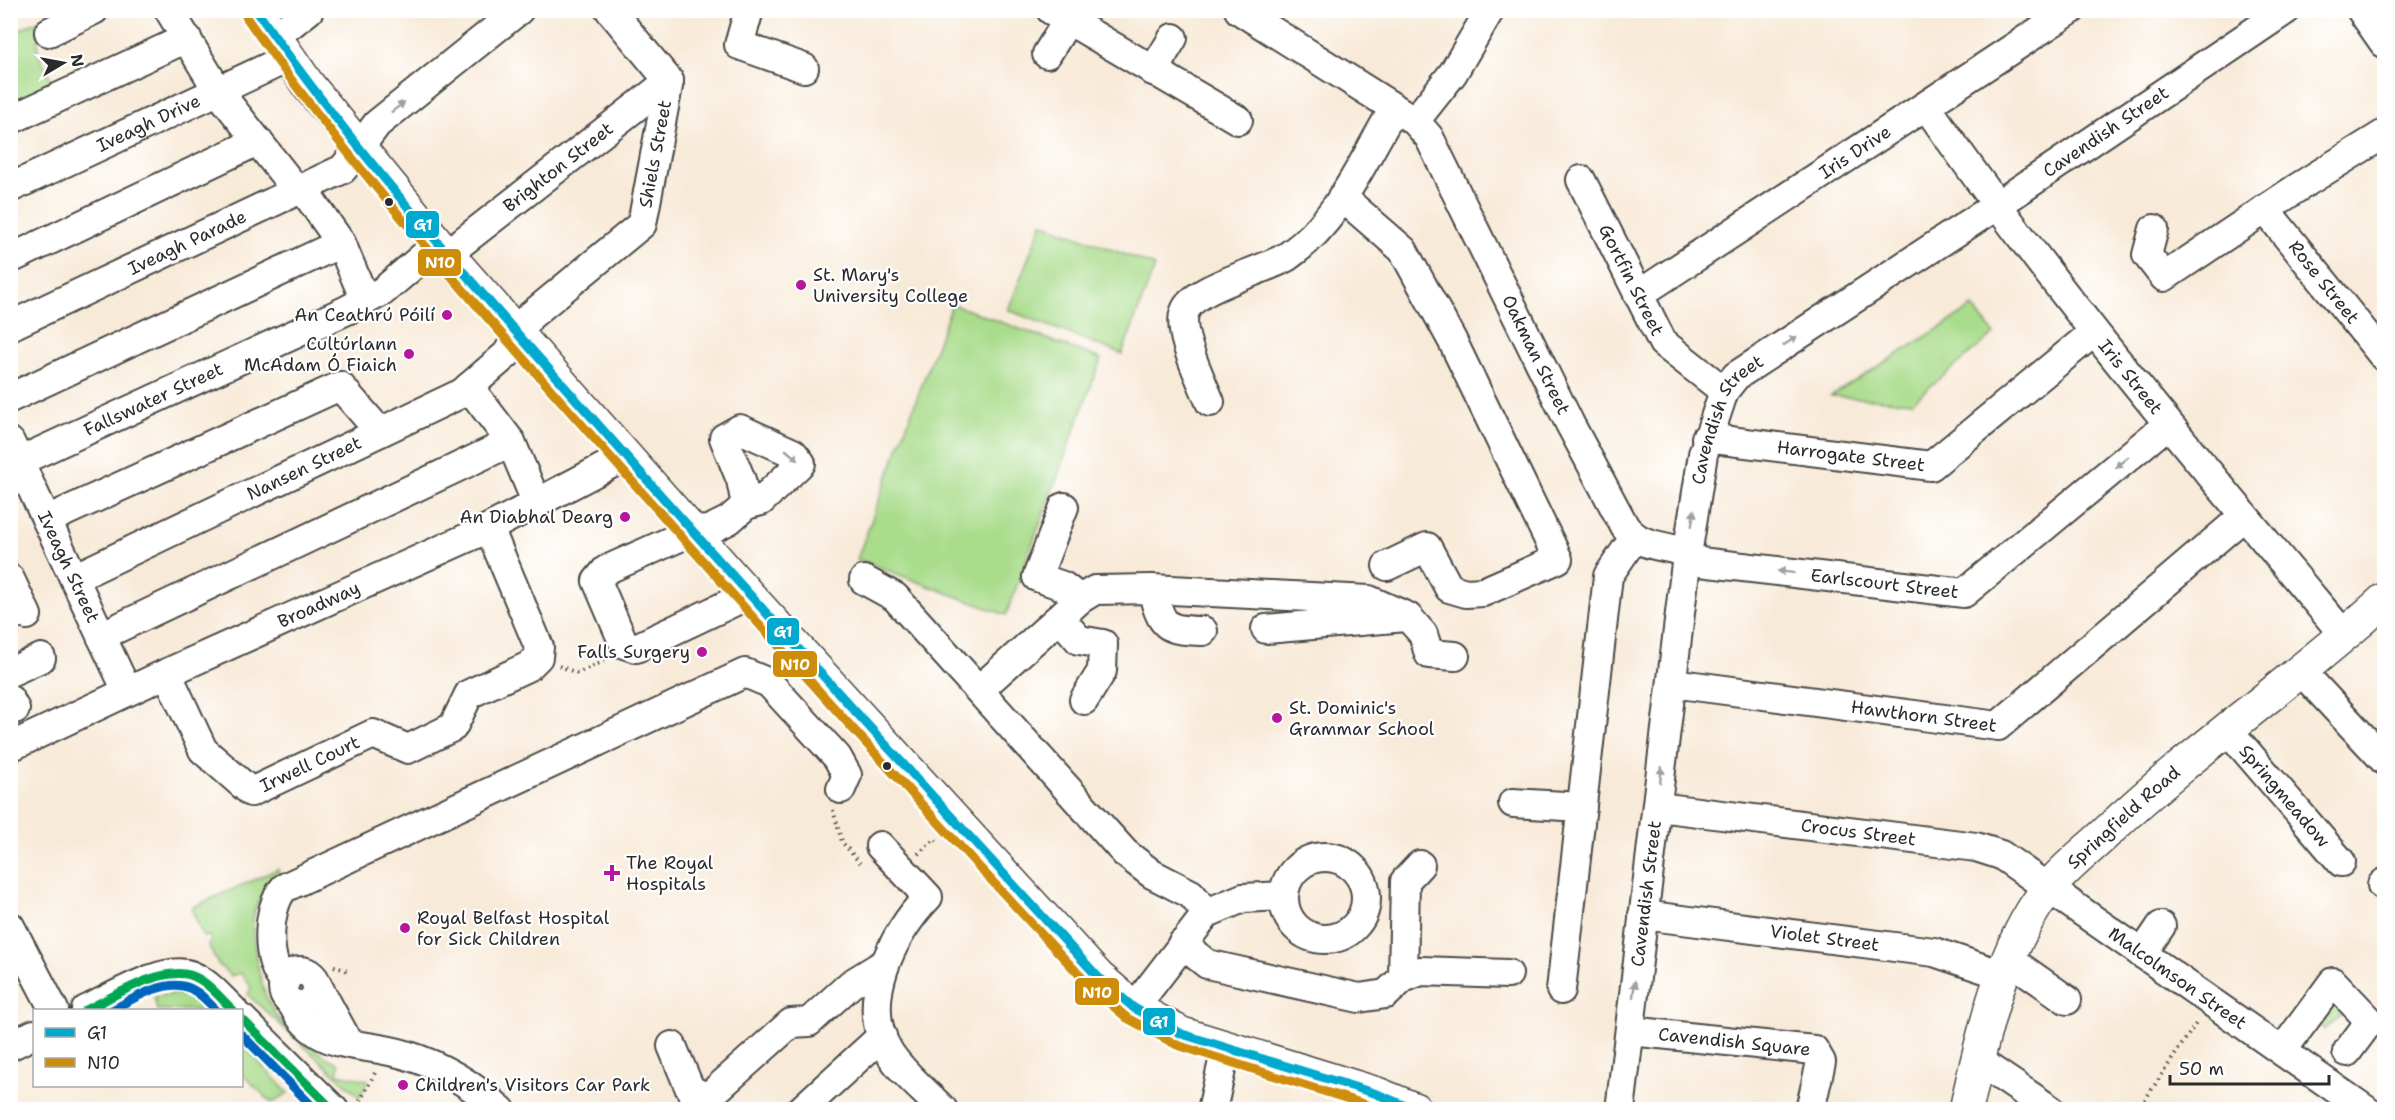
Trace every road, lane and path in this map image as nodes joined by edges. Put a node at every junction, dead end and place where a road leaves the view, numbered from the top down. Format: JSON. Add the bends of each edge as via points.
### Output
{"nodes":[{"id":1,"x":94,"y":10,"type":"edge"},
{"id":2,"x":169,"y":10,"type":"edge"},
{"id":3,"x":256,"y":10,"type":"edge"},
{"id":4,"x":309,"y":10,"type":"edge"},
{"id":5,"x":519,"y":10,"type":"edge"},
{"id":6,"x":610,"y":10,"type":"edge"},
{"id":7,"x":749,"y":10,"type":"edge"},
{"id":8,"x":1239,"y":10,"type":"edge"},
{"id":9,"x":1490,"y":10,"type":"edge"},
{"id":10,"x":2071,"y":10,"type":"edge"},
{"id":11,"x":2286,"y":10,"type":"edge"},
{"id":12,"x":2361,"y":10,"type":"edge"},
{"id":13,"x":1060,"y":15,"type":"edge"},
{"id":14,"x":49,"y":32,"type":"dead end"},
{"id":15,"x":187,"y":38,"type":"junction"},
{"id":16,"x":1173,"y":38,"type":"dead end"},
{"id":17,"x":2385,"y":43,"type":"edge"},
{"id":18,"x":280,"y":48,"type":"junction"},
{"id":19,"x":1047,"y":54,"type":"dead end"},
{"id":20,"x":804,"y":68,"type":"dead end"},
{"id":21,"x":1153,"y":71,"type":"junction"},
{"id":22,"x":669,"y":81,"type":"junction"},
{"id":23,"x":218,"y":91,"type":"junction"},
{"id":24,"x":1927,"y":107,"type":"junction"},
{"id":25,"x":1405,"y":115,"type":"junction"},
{"id":26,"x":10,"y":120,"type":"edge"},
{"id":27,"x":1238,"y":120,"type":"dead end"},
{"id":28,"x":2385,"y":134,"type":"edge"},
{"id":29,"x":258,"y":141,"type":"junction"},
{"id":30,"x":358,"y":149,"type":"junction"},
{"id":31,"x":1581,"y":180,"type":"dead end"},
{"id":32,"x":10,"y":188,"type":"edge"},
{"id":33,"x":300,"y":190,"type":"junction"},
{"id":34,"x":1342,"y":197,"type":"junction"},
{"id":35,"x":1996,"y":206,"type":"junction"},
{"id":36,"x":2265,"y":209,"type":"junction"},
{"id":37,"x":2154,"y":229,"type":"dead end"},
{"id":38,"x":341,"y":243,"type":"junction"},
{"id":39,"x":443,"y":249,"type":"junction"},
{"id":40,"x":10,"y":259,"type":"edge"},
{"id":41,"x":1638,"y":295,"type":"junction"},
{"id":42,"x":365,"y":300,"type":"junction"},
{"id":43,"x":10,"y":326,"type":"edge"},
{"id":44,"x":2093,"y":333,"type":"junction"},
{"id":45,"x":520,"y":336,"type":"junction"},
{"id":46,"x":2385,"y":357,"type":"edge"},
{"id":47,"x":469,"y":387,"type":"junction"},
{"id":48,"x":1724,"y":391,"type":"junction"},
{"id":49,"x":10,"y":398,"type":"edge"},
{"id":50,"x":1210,"y":402,"type":"dead end"},
{"id":51,"x":2167,"y":425,"type":"junction"},
{"id":52,"x":380,"y":432,"type":"junction"},
{"id":53,"x":1706,"y":438,"type":"junction"},
{"id":54,"x":511,"y":442,"type":"junction"},
{"id":55,"x":15,"y":451,"type":"edge"},
{"id":56,"x":626,"y":456,"type":"junction"},
{"id":57,"x":537,"y":504,"type":"junction"},
{"id":58,"x":746,"y":505,"type":"junction"},
{"id":59,"x":1064,"y":507,"type":"dead end"},
{"id":60,"x":2244,"y":516,"type":"junction"},
{"id":61,"x":47,"y":520,"type":"junction"},
{"id":62,"x":489,"y":528,"type":"junction"},
{"id":63,"x":693,"y":531,"type":"junction"},
{"id":64,"x":1634,"y":538,"type":"junction"},
{"id":65,"x":1687,"y":555,"type":"junction"},
{"id":66,"x":1387,"y":566,"type":"dead end"},
{"id":67,"x":74,"y":578,"type":"junction"},
{"id":68,"x":10,"y":579,"type":"edge"},
{"id":69,"x":864,"y":580,"type":"dead end"},
{"id":70,"x":1152,"y":590,"type":"junction"},
{"id":71,"x":748,"y":595,"type":"junction"},
{"id":72,"x":2385,"y":600,"type":"edge"},
{"id":73,"x":1070,"y":608,"type":"junction"},
{"id":74,"x":27,"y":615,"type":"dead end"},
{"id":75,"x":1408,"y":617,"type":"junction"},
{"id":76,"x":1266,"y":629,"type":"dead end"},
{"id":77,"x":1203,"y":631,"type":"dead end"},
{"id":78,"x":101,"y":636,"type":"junction"},
{"id":79,"x":2345,"y":636,"type":"junction"},
{"id":80,"x":636,"y":648,"type":"junction"},
{"id":81,"x":1455,"y":656,"type":"dead end"},
{"id":82,"x":538,"y":657,"type":"junction"},
{"id":83,"x":41,"y":658,"type":"dead end"},
{"id":84,"x":2301,"y":671,"type":"junction"},
{"id":85,"x":10,"y":672,"type":"edge"},
{"id":86,"x":167,"y":673,"type":"junction"},
{"id":87,"x":1672,"y":683,"type":"junction"},
{"id":88,"x":980,"y":689,"type":"junction"},
{"id":89,"x":127,"y":692,"type":"junction"},
{"id":90,"x":1084,"y":699,"type":"dead end"},
{"id":91,"x":2228,"y":730,"type":"junction"},
{"id":92,"x":10,"y":747,"type":"edge"},
{"id":93,"x":2385,"y":760,"type":"edge"},
{"id":94,"x":841,"y":789,"type":"dead end"},
{"id":95,"x":1513,"y":803,"type":"dead end"},
{"id":96,"x":1582,"y":807,"type":"junction"},
{"id":97,"x":1658,"y":807,"type":"junction"},
{"id":98,"x":880,"y":846,"type":"dead end"},
{"id":99,"x":2341,"y":862,"type":"dead end"},
{"id":100,"x":1420,"y":865,"type":"dead end"},
{"id":101,"x":2047,"y":889,"type":"junction"},
{"id":102,"x":1284,"y":896,"type":"dead end"},
{"id":103,"x":1207,"y":913,"type":"junction"},
{"id":104,"x":1643,"y":915,"type":"junction"},
{"id":105,"x":10,"y":926,"type":"edge"},
{"id":106,"x":2161,"y":926,"type":"dead end"},
{"id":107,"x":1182,"y":944,"type":"junction"},
{"id":108,"x":2142,"y":954,"type":"junction"},
{"id":109,"x":885,"y":963,"type":"junction"},
{"id":110,"x":2006,"y":968,"type":"junction"},
{"id":111,"x":1508,"y":974,"type":"dead end"},
{"id":112,"x":1402,"y":978,"type":"junction"},
{"id":113,"x":1561,"y":990,"type":"dead end"},
{"id":114,"x":288,"y":992,"type":"junction"},
{"id":115,"x":2067,"y":1000,"type":"dead end"},
{"id":116,"x":2211,"y":1001,"type":"junction"},
{"id":117,"x":1134,"y":1008,"type":"junction"},
{"id":118,"x":53,"y":1009,"type":"edge"},
{"id":119,"x":90,"y":1009,"type":"edge"},
{"id":120,"x":231,"y":1009,"type":"edge"},
{"id":121,"x":243,"y":1019,"type":"edge"},
{"id":122,"x":1630,"y":1031,"type":"junction"},
{"id":123,"x":33,"y":1034,"type":"edge"},
{"id":124,"x":882,"y":1036,"type":"junction"},
{"id":125,"x":348,"y":1042,"type":"junction"},
{"id":126,"x":11,"y":1045,"type":"edge"},
{"id":127,"x":672,"y":1046,"type":"dead end"},
{"id":128,"x":1226,"y":1048,"type":"junction"},
{"id":129,"x":2282,"y":1051,"type":"junction"},
{"id":130,"x":2347,"y":1052,"type":"dead end"},
{"id":131,"x":1977,"y":1060,"type":"junction"},
{"id":132,"x":365,"y":1071,"type":"dead end"},
{"id":133,"x":345,"y":1108,"type":"edge"},
{"id":134,"x":501,"y":1110,"type":"edge"},
{"id":135,"x":801,"y":1110,"type":"edge"},
{"id":136,"x":943,"y":1110,"type":"edge"},
{"id":137,"x":1212,"y":1110,"type":"edge"},
{"id":138,"x":1416,"y":1110,"type":"edge"},
{"id":139,"x":1620,"y":1110,"type":"edge"},
{"id":140,"x":1810,"y":1110,"type":"edge"},
{"id":141,"x":1965,"y":1110,"type":"edge"},
{"id":142,"x":2051,"y":1110,"type":"edge"},
{"id":143,"x":2138,"y":1110,"type":"edge"},
{"id":144,"x":2366,"y":1110,"type":"edge"}],
"edges":[{"from":1,"to":14,"type":"street"},
{"from":2,"to":15,"type":"street"},
{"from":3,"to":18,"type":"main road"},
{"from":4,"to":18,"type":"street","name":"Iveagh Drive"},
{"from":30,"to":5,"type":"street","name":"Iveagh Parade","one_way":true,"via":[[377,124]]},
{"from":6,"to":22,"type":"street","name":"Shiels Street"},
{"from":7,"to":20,"type":"street","via":[[739,45]]},
{"from":8,"to":25,"type":"street","name":"Oakman Street"},
{"from":9,"to":25,"type":"street","via":[[1453,73]]},
{"from":10,"to":24,"type":"street","name":"Iris Drive"},
{"from":11,"to":35,"type":"street","name":"Cavendish Street"},
{"from":12,"to":17,"type":"street"},
{"from":13,"to":19,"type":"street"},
{"from":13,"to":21,"type":"street"},
{"from":15,"to":23,"type":"street"},
{"from":15,"to":26,"type":"street"},
{"from":16,"to":21,"type":"street"},
{"from":18,"to":23,"type":"street","name":"Iveagh Drive"},
{"from":18,"to":30,"type":"main road"},
{"from":21,"to":27,"type":"street"},
{"from":22,"to":39,"type":"street","name":"Brighton Street"},
{"from":22,"to":45,"type":"street","name":"Shiels Street","via":[[642,224],[530,317]]},
{"from":23,"to":29,"type":"street"},
{"from":23,"to":32,"type":"street","name":"Iveagh Drive"},
{"from":24,"to":35,"type":"street","name":"Iris Street"},
{"from":24,"to":41,"type":"street","name":"Iris Drive"},
{"from":25,"to":34,"type":"street"},
{"from":25,"to":64,"type":"street","name":"Oakman Street","via":[[1429,137],[1570,424]]},
{"from":28,"to":36,"type":"street"},
{"from":29,"to":33,"type":"street"},
{"from":29,"to":40,"type":"street"},
{"from":30,"to":33,"type":"street","name":"Iveagh Parade","via":[[343,168]]},
{"from":30,"to":39,"type":"main road"},
{"from":31,"to":41,"type":"street","name":"Gortfin Street"},
{"from":33,"to":38,"type":"street"},
{"from":33,"to":43,"type":"street","name":"Iveagh Parade"},
{"from":34,"to":50,"type":"street","via":[[1316,233],[1288,256],[1199,296],[1185,309],[1188,344]]},
{"from":34,"to":66,"type":"street","via":[[1402,250],[1452,340],[1558,559],[1483,592],[1466,593],[1449,588],[1426,547]]},
{"from":35,"to":44,"type":"street","name":"Iris Street"},
{"from":48,"to":35,"type":"street","name":"Cavendish Street","one_way":true,"via":[[1736,376]]},
{"from":36,"to":37,"type":"street","via":[[2164,277],[2147,255]]},
{"from":36,"to":46,"type":"street","name":"Rose Street"},
{"from":38,"to":42,"type":"street"},
{"from":38,"to":49,"type":"street"},
{"from":39,"to":42,"type":"street","name":"Fallswater Street"},
{"from":39,"to":45,"type":"main road"},
{"from":41,"to":48,"type":"street","name":"Gortfin Street","via":[[1663,343]]},
{"from":42,"to":55,"type":"street","name":"Fallswater Street"},
{"from":44,"to":51,"type":"street","name":"Iris Street"},
{"from":44,"to":53,"type":"street","name":"Harrogate Street","via":[[1931,466]]},
{"from":45,"to":47,"type":"street","name":"Nansen Street","via":[[507,354]]},
{"from":45,"to":56,"type":"main road"},
{"from":47,"to":52,"type":"street","name":"Nansen Street"},
{"from":47,"to":54,"type":"street"},
{"from":48,"to":53,"type":"street","name":"Cavendish Street"},
{"from":51,"to":60,"type":"street","name":"Iris Street"},
{"from":51,"to":65,"type":"street","name":"Earlscourt Street","one_way":true,"via":[[1964,593],[1700,562]]},
{"from":52,"to":61,"type":"street","via":[[340,386]]},
{"from":52,"to":67,"type":"street","name":"Nansen Street"},
{"from":65,"to":53,"type":"street","name":"Cavendish Street","one_way":true},
{"from":54,"to":57,"type":"street"},
{"from":54,"to":78,"type":"street"},
{"from":55,"to":61,"type":"street","name":"Iveagh Street"},
{"from":56,"to":57,"type":"street","name":"Broadway"},
{"from":56,"to":63,"type":"main road"},
{"from":57,"to":62,"type":"street","name":"Broadway"},
{"from":58,"to":58,"type":"street","one_way":true,"via":[[741,480],[732,434],[793,453],[801,463],[761,501]]},
{"from":58,"to":63,"type":"street","via":[[709,530]]},
{"from":59,"to":73,"type":"street","via":[[1037,577],[1064,586]]},
{"from":60,"to":79,"type":"street","name":"Iris Street"},
{"from":60,"to":87,"type":"street","name":"Hawthorn Street","via":[[1998,726]]},
{"from":61,"to":67,"type":"street","name":"Iveagh Street"},
{"from":62,"to":82,"type":"street","via":[[539,647]]},
{"from":62,"to":86,"type":"street","name":"Broadway"},
{"from":63,"to":71,"type":"main road"},
{"from":63,"to":80,"type":"street","via":[[606,570],[597,581],[624,644]]},
{"from":64,"to":65,"type":"street","via":[[1651,547],[1675,549]]},
{"from":64,"to":96,"type":"street","via":[[1608,576]]},
{"from":65,"to":87,"type":"street","name":"Cavendish Street"},
{"from":67,"to":78,"type":"street","name":"Iveagh Street"},
{"from":68,"to":74,"type":"street"},
{"from":69,"to":88,"type":"street","via":[[895,597]]},
{"from":70,"to":73,"type":"street","via":[[1095,590]]},
{"from":70,"to":75,"type":"street","via":[[1369,600]]},
{"from":70,"to":77,"type":"street","via":[[1166,624],[1175,630]]},
{"from":71,"to":80,"type":"street"},
{"from":71,"to":117,"type":"main road","via":[[1043,920]]},
{"from":72,"to":79,"type":"main road","name":"Springfield Road"},
{"from":73,"to":88,"type":"street"},
{"from":73,"to":90,"type":"street","via":[[1079,640],[1103,644],[1102,671]]},
{"from":75,"to":76,"type":"street"},
{"from":75,"to":81,"type":"street","via":[[1423,634],[1429,654]]},
{"from":78,"to":89,"type":"street","name":"Iveagh Street"},
{"from":79,"to":84,"type":"main road","name":"Springfield Road"},
{"from":80,"to":82,"type":"path","via":[[577,673]]},
{"from":82,"to":86,"type":"street","name":"Irwell Court","via":[[529,666],[469,694],[453,727],[408,749],[373,734],[250,792],[203,750]]},
{"from":83,"to":85,"type":"street"},
{"from":84,"to":91,"type":"main road","name":"Springfield Road"},
{"from":84,"to":93,"type":"street"},
{"from":86,"to":89,"type":"street","name":"Broadway"},
{"from":97,"to":87,"type":"street","name":"Cavendish Street","one_way":true},
{"from":88,"to":103,"type":"street","via":[[1125,852],[1152,874],[1191,894]]},
{"from":89,"to":92,"type":"street","name":"Broadway"},
{"from":91,"to":99,"type":"street","name":"Springmeadow"},
{"from":91,"to":101,"type":"main road","name":"Springfield Road","via":[[2133,807]]},
{"from":94,"to":114,"type":"street","via":[[847,775],[837,757],[769,683],[745,673],[284,888],[274,904],[270,942],[277,975]]},
{"from":95,"to":96,"type":"street"},
{"from":96,"to":113,"type":"street"},
{"from":97,"to":101,"type":"street","name":"Crocus Street","via":[[1976,847],[2001,855]]},
{"from":97,"to":104,"type":"street","name":"Cavendish Street"},
{"from":98,"to":109,"type":"street","via":[[928,897],[909,916]]},
{"from":100,"to":112,"type":"street","via":[[1405,881]]},
{"from":101,"to":108,"type":"street","name":"Malcolmson Street"},
{"from":101,"to":110,"type":"main road","name":"Springfield Road"},
{"from":102,"to":103,"type":"street","via":[[1243,897]]},
{"from":103,"to":107,"type":"street"},
{"from":104,"to":110,"type":"street","name":"Violet Street","via":[[1934,952]]},
{"from":122,"to":104,"type":"street","name":"Cavendish Street","one_way":true},
{"from":105,"to":118,"type":"street"},
{"from":106,"to":108,"type":"street"},
{"from":107,"to":112,"type":"street","via":[[1207,964],[1359,998],[1386,994]]},
{"from":107,"to":117,"type":"street"},
{"from":108,"to":116,"type":"street","name":"Malcolmson Street"},
{"from":109,"to":124,"type":"street","via":[[878,996]]},
{"from":109,"to":127,"type":"street","via":[[850,984],[809,1022],[791,1023],[707,1098],[690,1089]]},
{"from":110,"to":115,"type":"street","name":"Violet Street"},
{"from":110,"to":131,"type":"main road","name":"Springfield Road"},
{"from":111,"to":112,"type":"street","via":[[1421,971]]},
{"from":114,"to":125,"type":"street","via":[[301,1021],[318,1035],[334,1042]]},
{"from":114,"to":125,"type":"street","via":[[301,1005],[316,993],[316,983]]},
{"from":116,"to":129,"type":"street","name":"Malcolmson Street"},
{"from":116,"to":143,"type":"path"},
{"from":117,"to":128,"type":"main road","via":[[1182,1034]]},
{"from":119,"to":120,"type":"street","via":[[167,974],[188,974],[204,982]]},
{"from":121,"to":133,"type":"street"},
{"from":122,"to":139,"type":"street","name":"Cavendish Street"},
{"from":122,"to":140,"type":"street","name":"Cavendish Square","via":[[1814,1050],[1821,1062]]},
{"from":123,"to":126,"type":"street"},
{"from":124,"to":135,"type":"street"},
{"from":124,"to":136,"type":"street","via":[[894,1060]]},
{"from":125,"to":134,"type":"street","via":[[406,1054],[452,1073]]},
{"from":128,"to":137,"type":"street"},
{"from":128,"to":138,"type":"main road","via":[[1377,1094]]},
{"from":129,"to":130,"type":"street","via":[[2334,982],[2370,1021]]},
{"from":129,"to":144,"type":"street","name":"Malcolmson Street"},
{"from":131,"to":141,"type":"main road","name":"Springfield Road"},
{"from":131,"to":142,"type":"street"},
{"from":132,"to":133,"type":"path","via":[[376,1072]]}]}
